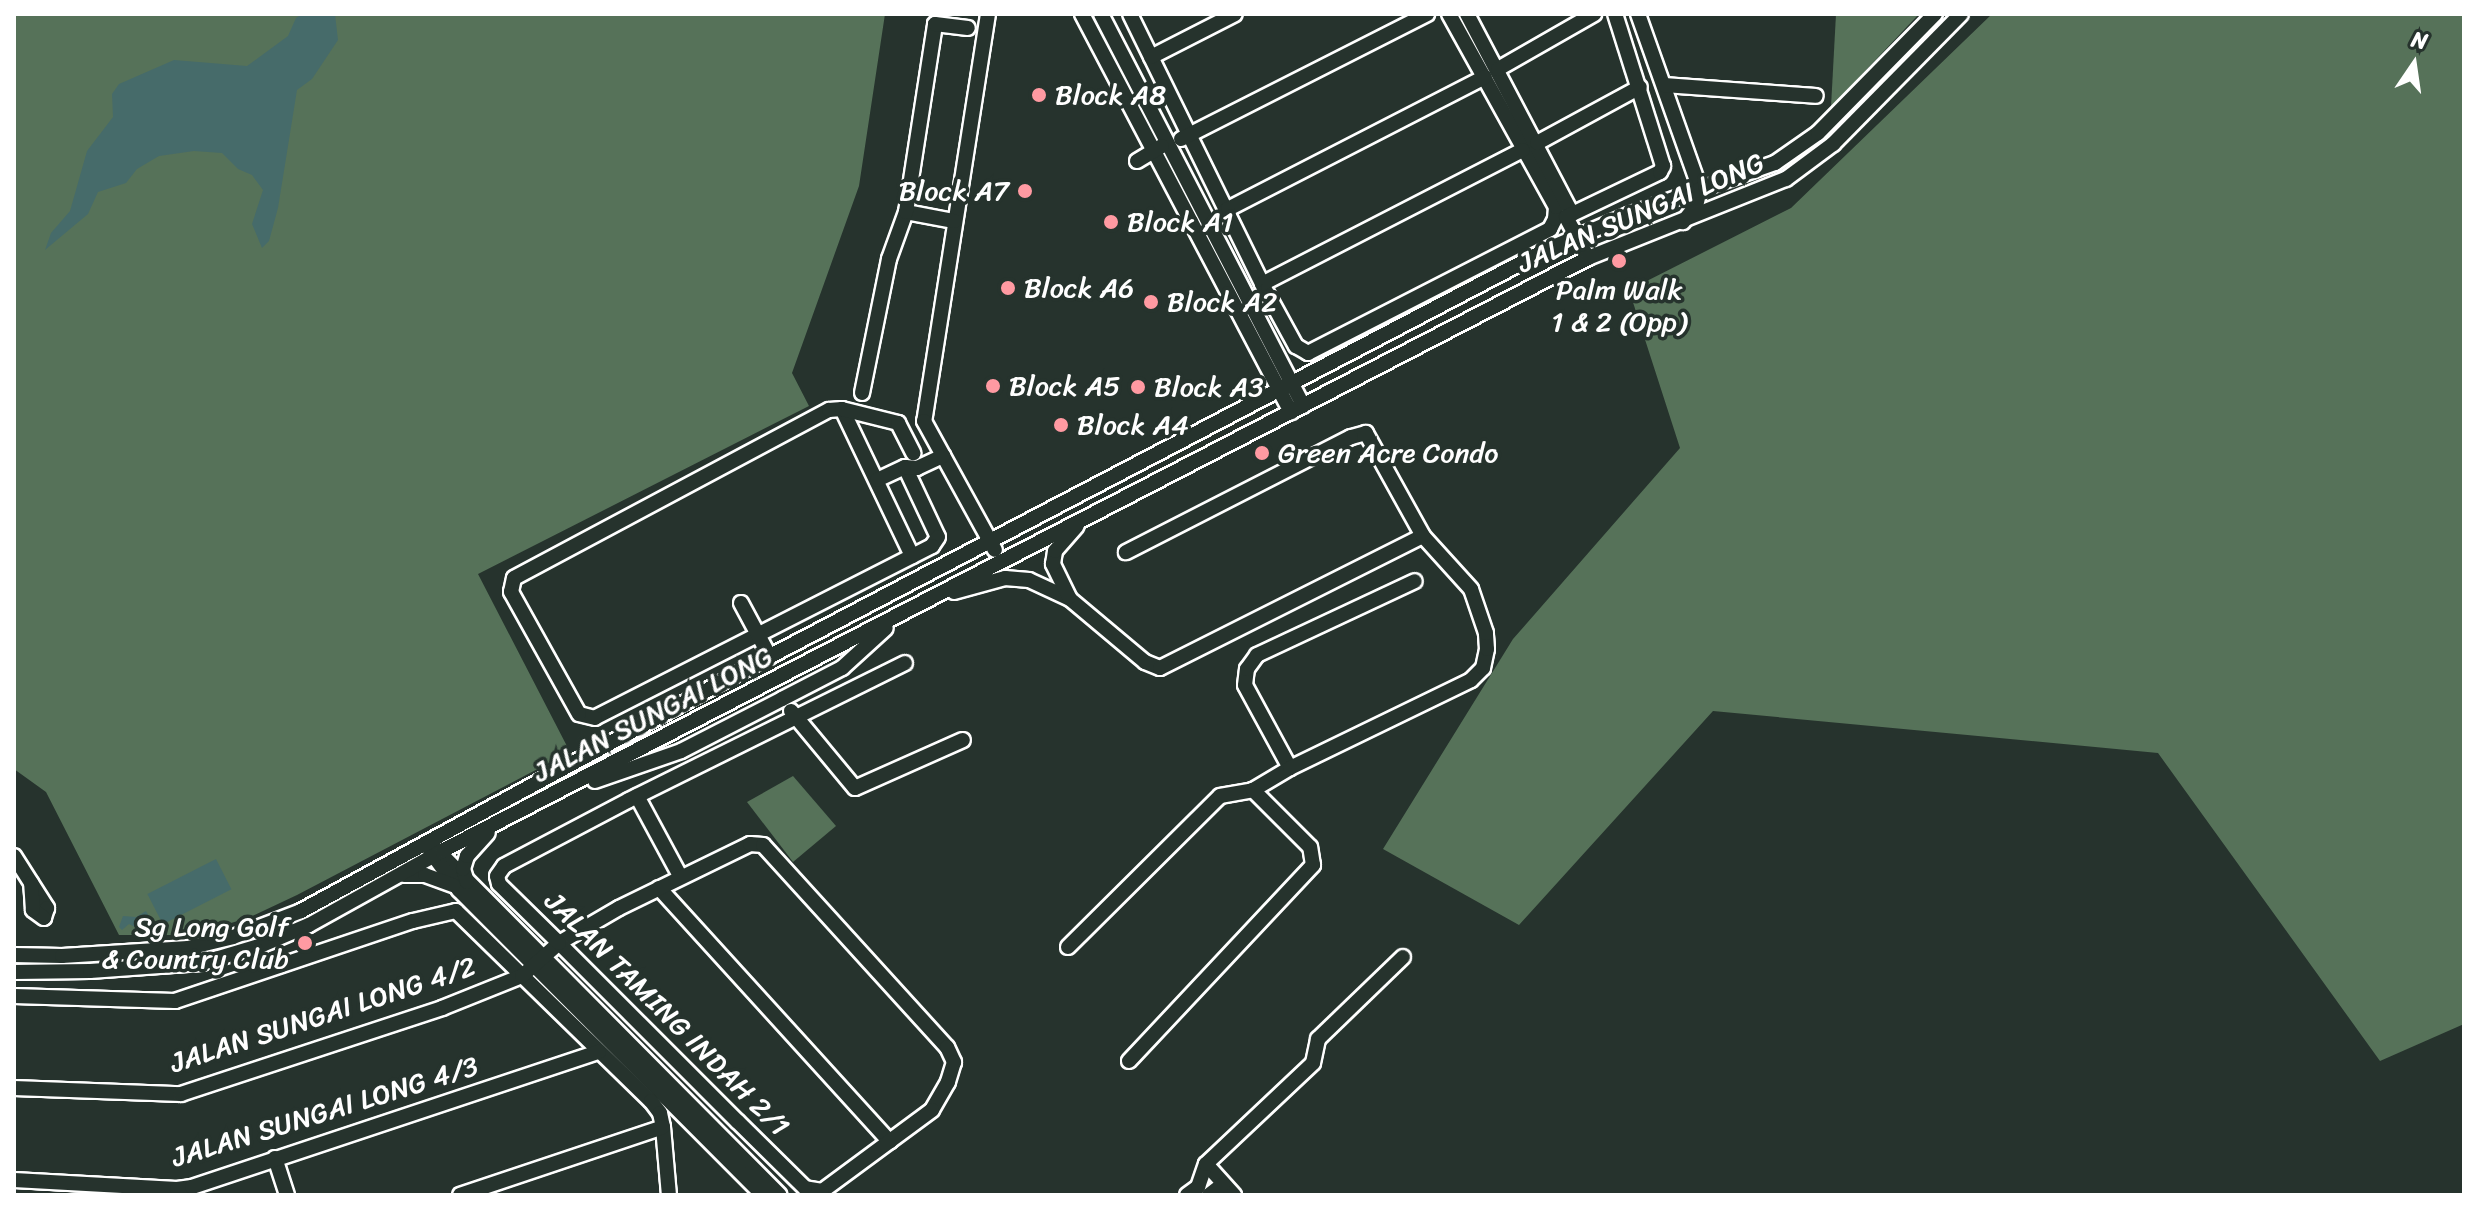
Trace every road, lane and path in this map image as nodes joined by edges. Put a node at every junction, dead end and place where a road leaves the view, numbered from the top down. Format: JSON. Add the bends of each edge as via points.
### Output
{"nodes":[{"id":1,"x":988,"y":14,"type":"edge"},
{"id":2,"x":1082,"y":14,"type":"edge"},
{"id":3,"x":1101,"y":14,"type":"edge"},
{"id":4,"x":1130,"y":14,"type":"edge"},
{"id":5,"x":1235,"y":14,"type":"edge"},
{"id":6,"x":1427,"y":14,"type":"edge"},
{"id":7,"x":1449,"y":14,"type":"edge"},
{"id":8,"x":1467,"y":14,"type":"edge"},
{"id":9,"x":1594,"y":14,"type":"edge"},
{"id":10,"x":1615,"y":14,"type":"edge"},
{"id":11,"x":1638,"y":14,"type":"edge"},
{"id":12,"x":1935,"y":14,"type":"edge"},
{"id":13,"x":1961,"y":14,"type":"edge"},
{"id":14,"x":968,"y":28,"type":"dead end"},
{"id":15,"x":1151,"y":57,"type":"junction"},
{"id":16,"x":1491,"y":73,"type":"junction"},
{"id":17,"x":1664,"y":85,"type":"junction"},
{"id":18,"x":1640,"y":87,"type":"junction"},
{"id":19,"x":1816,"y":96,"type":"dead end"},
{"id":20,"x":1188,"y":135,"type":"junction"},
{"id":21,"x":1169,"y":143,"type":"junction"},
{"id":22,"x":1530,"y":146,"type":"junction"},
{"id":23,"x":1154,"y":151,"type":"junction"},
{"id":24,"x":1137,"y":161,"type":"dead end"},
{"id":25,"x":1692,"y":166,"type":"junction"},
{"id":26,"x":1725,"y":180,"type":"junction"},
{"id":27,"x":1700,"y":189,"type":"junction"},
{"id":28,"x":1680,"y":197,"type":"junction"},
{"id":29,"x":1735,"y":201,"type":"junction"},
{"id":30,"x":1226,"y":210,"type":"junction"},
{"id":31,"x":906,"y":212,"type":"junction"},
{"id":32,"x":1572,"y":214,"type":"junction"},
{"id":33,"x":954,"y":221,"type":"junction"},
{"id":34,"x":1683,"y":223,"type":"junction"},
{"id":35,"x":1577,"y":236,"type":"junction"},
{"id":36,"x":1588,"y":258,"type":"junction"},
{"id":37,"x":1262,"y":284,"type":"junction"},
{"id":38,"x":1360,"y":350,"type":"junction"},
{"id":39,"x":1371,"y":370,"type":"junction"},
{"id":40,"x":1286,"y":387,"type":"junction"},
{"id":41,"x":862,"y":393,"type":"dead end"},
{"id":42,"x":842,"y":409,"type":"junction"},
{"id":43,"x":1297,"y":409,"type":"junction"},
{"id":44,"x":939,"y":449,"type":"junction"},
{"id":45,"x":913,"y":453,"type":"junction"},
{"id":46,"x":905,"y":467,"type":"junction"},
{"id":47,"x":877,"y":480,"type":"junction"},
{"id":48,"x":1082,"y":520,"type":"junction"},
{"id":49,"x":1423,"y":536,"type":"junction"},
{"id":50,"x":991,"y":543,"type":"junction"},
{"id":51,"x":1126,"y":552,"type":"dead end"},
{"id":52,"x":912,"y":556,"type":"junction"},
{"id":53,"x":1001,"y":562,"type":"junction"},
{"id":54,"x":1415,"y":581,"type":"dead end"},
{"id":55,"x":937,"y":595,"type":"junction"},
{"id":56,"x":1070,"y":599,"type":"junction"},
{"id":57,"x":741,"y":603,"type":"dead end"},
{"id":58,"x":902,"y":614,"type":"junction"},
{"id":59,"x":751,"y":636,"type":"junction"},
{"id":60,"x":763,"y":660,"type":"junction"},
{"id":61,"x":905,"y":663,"type":"dead end"},
{"id":62,"x":782,"y":699,"type":"junction"},
{"id":63,"x":795,"y":715,"type":"junction"},
{"id":64,"x":963,"y":740,"type":"dead end"},
{"id":65,"x":1290,"y":768,"type":"junction"},
{"id":66,"x":1253,"y":790,"type":"junction"},
{"id":67,"x":637,"y":796,"type":"junction"},
{"id":68,"x":546,"y":798,"type":"junction"},
{"id":69,"x":501,"y":822,"type":"junction"},
{"id":70,"x":431,"y":850,"type":"junction"},
{"id":71,"x":14,"y":856,"type":"edge"},
{"id":72,"x":400,"y":875,"type":"junction"},
{"id":73,"x":680,"y":876,"type":"junction"},
{"id":74,"x":31,"y":883,"type":"dead end"},
{"id":75,"x":357,"y":884,"type":"junction"},
{"id":76,"x":462,"y":885,"type":"junction"},
{"id":77,"x":659,"y":888,"type":"junction"},
{"id":78,"x":376,"y":889,"type":"junction"},
{"id":79,"x":349,"y":903,"type":"junction"},
{"id":80,"x":559,"y":943,"type":"junction"},
{"id":81,"x":1068,"y":947,"type":"dead end"},
{"id":82,"x":14,"y":955,"type":"edge"},
{"id":83,"x":1403,"y":957,"type":"dead end"},
{"id":84,"x":533,"y":966,"type":"junction"},
{"id":85,"x":14,"y":972,"type":"edge"},
{"id":86,"x":14,"y":996,"type":"edge"},
{"id":87,"x":599,"y":1052,"type":"junction"},
{"id":88,"x":1129,"y":1061,"type":"dead end"},
{"id":89,"x":14,"y":1088,"type":"edge"},
{"id":90,"x":14,"y":1100,"type":"edge"},
{"id":91,"x":663,"y":1127,"type":"junction"},
{"id":92,"x":890,"y":1142,"type":"junction"},
{"id":93,"x":275,"y":1158,"type":"junction"},
{"id":94,"x":1206,"y":1164,"type":"junction"},
{"id":95,"x":14,"y":1180,"type":"edge"},
{"id":96,"x":1228,"y":1190,"type":"edge"},
{"id":97,"x":176,"y":1192,"type":"edge"},
{"id":98,"x":287,"y":1195,"type":"edge"},
{"id":99,"x":460,"y":1195,"type":"edge"},
{"id":100,"x":669,"y":1195,"type":"edge"},
{"id":101,"x":763,"y":1195,"type":"edge"},
{"id":102,"x":779,"y":1195,"type":"edge"},
{"id":103,"x":1187,"y":1195,"type":"edge"},
{"id":104,"x":1209,"y":1195,"type":"edge"}],
"edges":[{"from":1,"to":33,"type":"street"},
{"from":2,"to":23,"type":"street"},
{"from":3,"to":21,"type":"street"},
{"from":4,"to":15,"type":"street"},
{"from":5,"to":15,"type":"street"},
{"from":6,"to":20,"type":"street"},
{"from":7,"to":16,"type":"street"},
{"from":8,"to":16,"type":"street"},
{"from":9,"to":16,"type":"street"},
{"from":10,"to":18,"type":"street"},
{"from":11,"to":17,"type":"street"},
{"from":12,"to":26,"type":"street","name":"JALAN SUNGAI LONG","via":[[1795,152]]},
{"from":13,"to":29,"type":"street","name":"JALAN SUNGAI LONG","via":[[1833,144],[1786,179]]},
{"from":14,"to":31,"type":"street","via":[[935,24]]},
{"from":15,"to":20,"type":"street"},
{"from":16,"to":22,"type":"street"},
{"from":16,"to":30,"type":"street"},
{"from":17,"to":19,"type":"street"},
{"from":17,"to":25,"type":"street"},
{"from":18,"to":22,"type":"street"},
{"from":18,"to":32,"type":"street","via":[[1663,159],[1660,172]]},
{"from":20,"to":21,"type":"street"},
{"from":20,"to":30,"type":"street"},
{"from":21,"to":23,"type":"street"},
{"from":21,"to":40,"type":"street"},
{"from":22,"to":32,"type":"street"},
{"from":22,"to":37,"type":"street"},
{"from":22,"to":37,"type":"street","via":[[1556,207],[1550,229],[1319,351],[1304,352],[1296,346]]},
{"from":23,"to":24,"type":"street"},
{"from":23,"to":40,"type":"street"},
{"from":25,"to":26,"type":"street"},
{"from":25,"to":27,"type":"street"},
{"from":25,"to":28,"type":"street"},
{"from":26,"to":27,"type":"street","name":"JALAN SUNGAI LONG"},
{"from":27,"to":28,"type":"street","name":"JALAN SUNGAI LONG"},
{"from":27,"to":29,"type":"street"},
{"from":27,"to":34,"type":"street","via":[[1696,206]]},
{"from":28,"to":35,"type":"street","name":"JALAN SUNGAI LONG"},
{"from":29,"to":34,"type":"street","name":"JALAN SUNGAI LONG"},
{"from":30,"to":37,"type":"street"},
{"from":31,"to":33,"type":"street"},
{"from":31,"to":41,"type":"street","via":[[889,259]]},
{"from":32,"to":35,"type":"street","via":[[1566,217]]},
{"from":33,"to":44,"type":"street","via":[[924,413]]},
{"from":34,"to":36,"type":"street","name":"JALAN SUNGAI LONG"},
{"from":35,"to":36,"type":"street"},
{"from":35,"to":38,"type":"street","name":"JALAN SUNGAI LONG"},
{"from":36,"to":39,"type":"street","name":"JALAN SUNGAI LONG"},
{"from":38,"to":39,"type":"street"},
{"from":38,"to":40,"type":"street","name":"JALAN SUNGAI LONG"},
{"from":39,"to":43,"type":"street","name":"JALAN SUNGAI LONG"},
{"from":40,"to":43,"type":"street"},
{"from":40,"to":50,"type":"street","name":"JALAN SUNGAI LONG"},
{"from":42,"to":45,"type":"street","via":[[898,423]]},
{"from":42,"to":47,"type":"street"},
{"from":42,"to":59,"type":"street","via":[[829,410],[514,578],[512,585],[511,592],[579,714],[595,718]]},
{"from":43,"to":48,"type":"street","name":"JALAN SUNGAI LONG"},
{"from":44,"to":45,"type":"street"},
{"from":44,"to":46,"type":"street","via":[[917,468]]},
{"from":44,"to":50,"type":"street"},
{"from":45,"to":46,"type":"street"},
{"from":46,"to":47,"type":"street"},
{"from":46,"to":52,"type":"street","via":[[938,537]]},
{"from":47,"to":52,"type":"street"},
{"from":48,"to":53,"type":"street","name":"JALAN SUNGAI LONG"},
{"from":48,"to":56,"type":"street","via":[[1055,551],[1053,564]]},
{"from":49,"to":51,"type":"street","via":[[1366,433]]},
{"from":49,"to":56,"type":"street","via":[[1160,668],[1145,662]]},
{"from":49,"to":65,"type":"street","via":[[1471,589],[1486,633],[1483,668],[1471,680]]},
{"from":50,"to":53,"type":"street"},
{"from":50,"to":60,"type":"street","name":"JALAN SUNGAI LONG"},
{"from":52,"to":59,"type":"street"},
{"from":53,"to":55,"type":"street","name":"JALAN SUNGAI LONG"},
{"from":54,"to":65,"type":"street","via":[[1257,655],[1247,669],[1245,685]]},
{"from":55,"to":56,"type":"street","via":[[1005,578],[1029,580]]},
{"from":55,"to":58,"type":"street","name":"JALAN SUNGAI LONG"},
{"from":57,"to":59,"type":"street"},
{"from":58,"to":62,"type":"street","via":[[842,668]]},
{"from":58,"to":68,"type":"street","name":"JALAN SUNGAI LONG"},
{"from":59,"to":60,"type":"street"},
{"from":60,"to":70,"type":"street","name":"JALAN SUNGAI LONG","via":[[444,832]]},
{"from":61,"to":63,"type":"street"},
{"from":62,"to":63,"type":"street"},
{"from":62,"to":68,"type":"street","via":[[681,751]]},
{"from":63,"to":64,"type":"street","via":[[855,788]]},
{"from":63,"to":67,"type":"street"},
{"from":65,"to":66,"type":"street"},
{"from":66,"to":81,"type":"street","via":[[1220,796]]},
{"from":66,"to":88,"type":"street","via":[[1310,847],[1313,865]]},
{"from":67,"to":73,"type":"street"},
{"from":67,"to":80,"type":"street","name":"JALAN TAMING INDAH 2/1","via":[[504,866],[497,876]]},
{"from":68,"to":69,"type":"street","name":"JALAN SUNGAI LONG"},
{"from":69,"to":70,"type":"street","name":"JALAN SUNGAI LONG"},
{"from":69,"to":76,"type":"street","via":[[467,856]]},
{"from":70,"to":72,"type":"street","name":"JALAN SUNGAI LONG"},
{"from":70,"to":75,"type":"street","name":"JALAN SUNGAI LONG"},
{"from":70,"to":76,"type":"street"},
{"from":71,"to":74,"type":"street"},
{"from":72,"to":76,"type":"street"},
{"from":72,"to":78,"type":"street","name":"JALAN SUNGAI LONG"},
{"from":73,"to":77,"type":"street","name":"JALAN SUNGAI LONG 4/2"},
{"from":73,"to":92,"type":"street","name":"JALAN SUNGAI LONG 4/2","via":[[750,844],[763,845],[947,1047],[954,1062],[932,1110]]},
{"from":75,"to":78,"type":"street"},
{"from":75,"to":79,"type":"street"},
{"from":75,"to":82,"type":"street","name":"JALAN SUNGAI LONG","via":[[233,937],[188,948]]},
{"from":76,"to":84,"type":"street"},
{"from":77,"to":80,"type":"street","name":"JALAN SUNGAI LONG 4/2"},
{"from":77,"to":92,"type":"street"},
{"from":78,"to":79,"type":"street","name":"JALAN SUNGAI LONG"},
{"from":79,"to":85,"type":"street","name":"JALAN SUNGAI LONG","via":[[262,945],[202,963]]},
{"from":80,"to":84,"type":"street","name":"JALAN SUNGAI LONG 4/2"},
{"from":80,"to":92,"type":"street","name":"JALAN TAMING INDAH 2/1","via":[[805,1188],[822,1191]]},
{"from":83,"to":94,"type":"street","via":[[1318,1039],[1313,1063]]},
{"from":84,"to":86,"type":"street","via":[[450,911],[175,1001]]},
{"from":84,"to":87,"type":"street"},
{"from":84,"to":89,"type":"street","name":"JALAN SUNGAI LONG 4/2","via":[[442,1008],[181,1094]]},
{"from":84,"to":101,"type":"street"},
{"from":84,"to":102,"type":"street"},
{"from":87,"to":91,"type":"street","via":[[651,1101]]},
{"from":87,"to":93,"type":"street","name":"JALAN SUNGAI LONG 4/3"},
{"from":89,"to":90,"type":"street"},
{"from":91,"to":99,"type":"street"},
{"from":91,"to":100,"type":"street"},
{"from":93,"to":97,"type":"street","name":"JALAN SUNGAI LONG 4/3"},
{"from":93,"to":98,"type":"street"},
{"from":94,"to":96,"type":"street"},
{"from":94,"to":103,"type":"street","via":[[1198,1187]]},
{"from":95,"to":97,"type":"street","name":"JALAN SUNGAI LONG 4/3"},
{"from":96,"to":104,"type":"street"}]}
